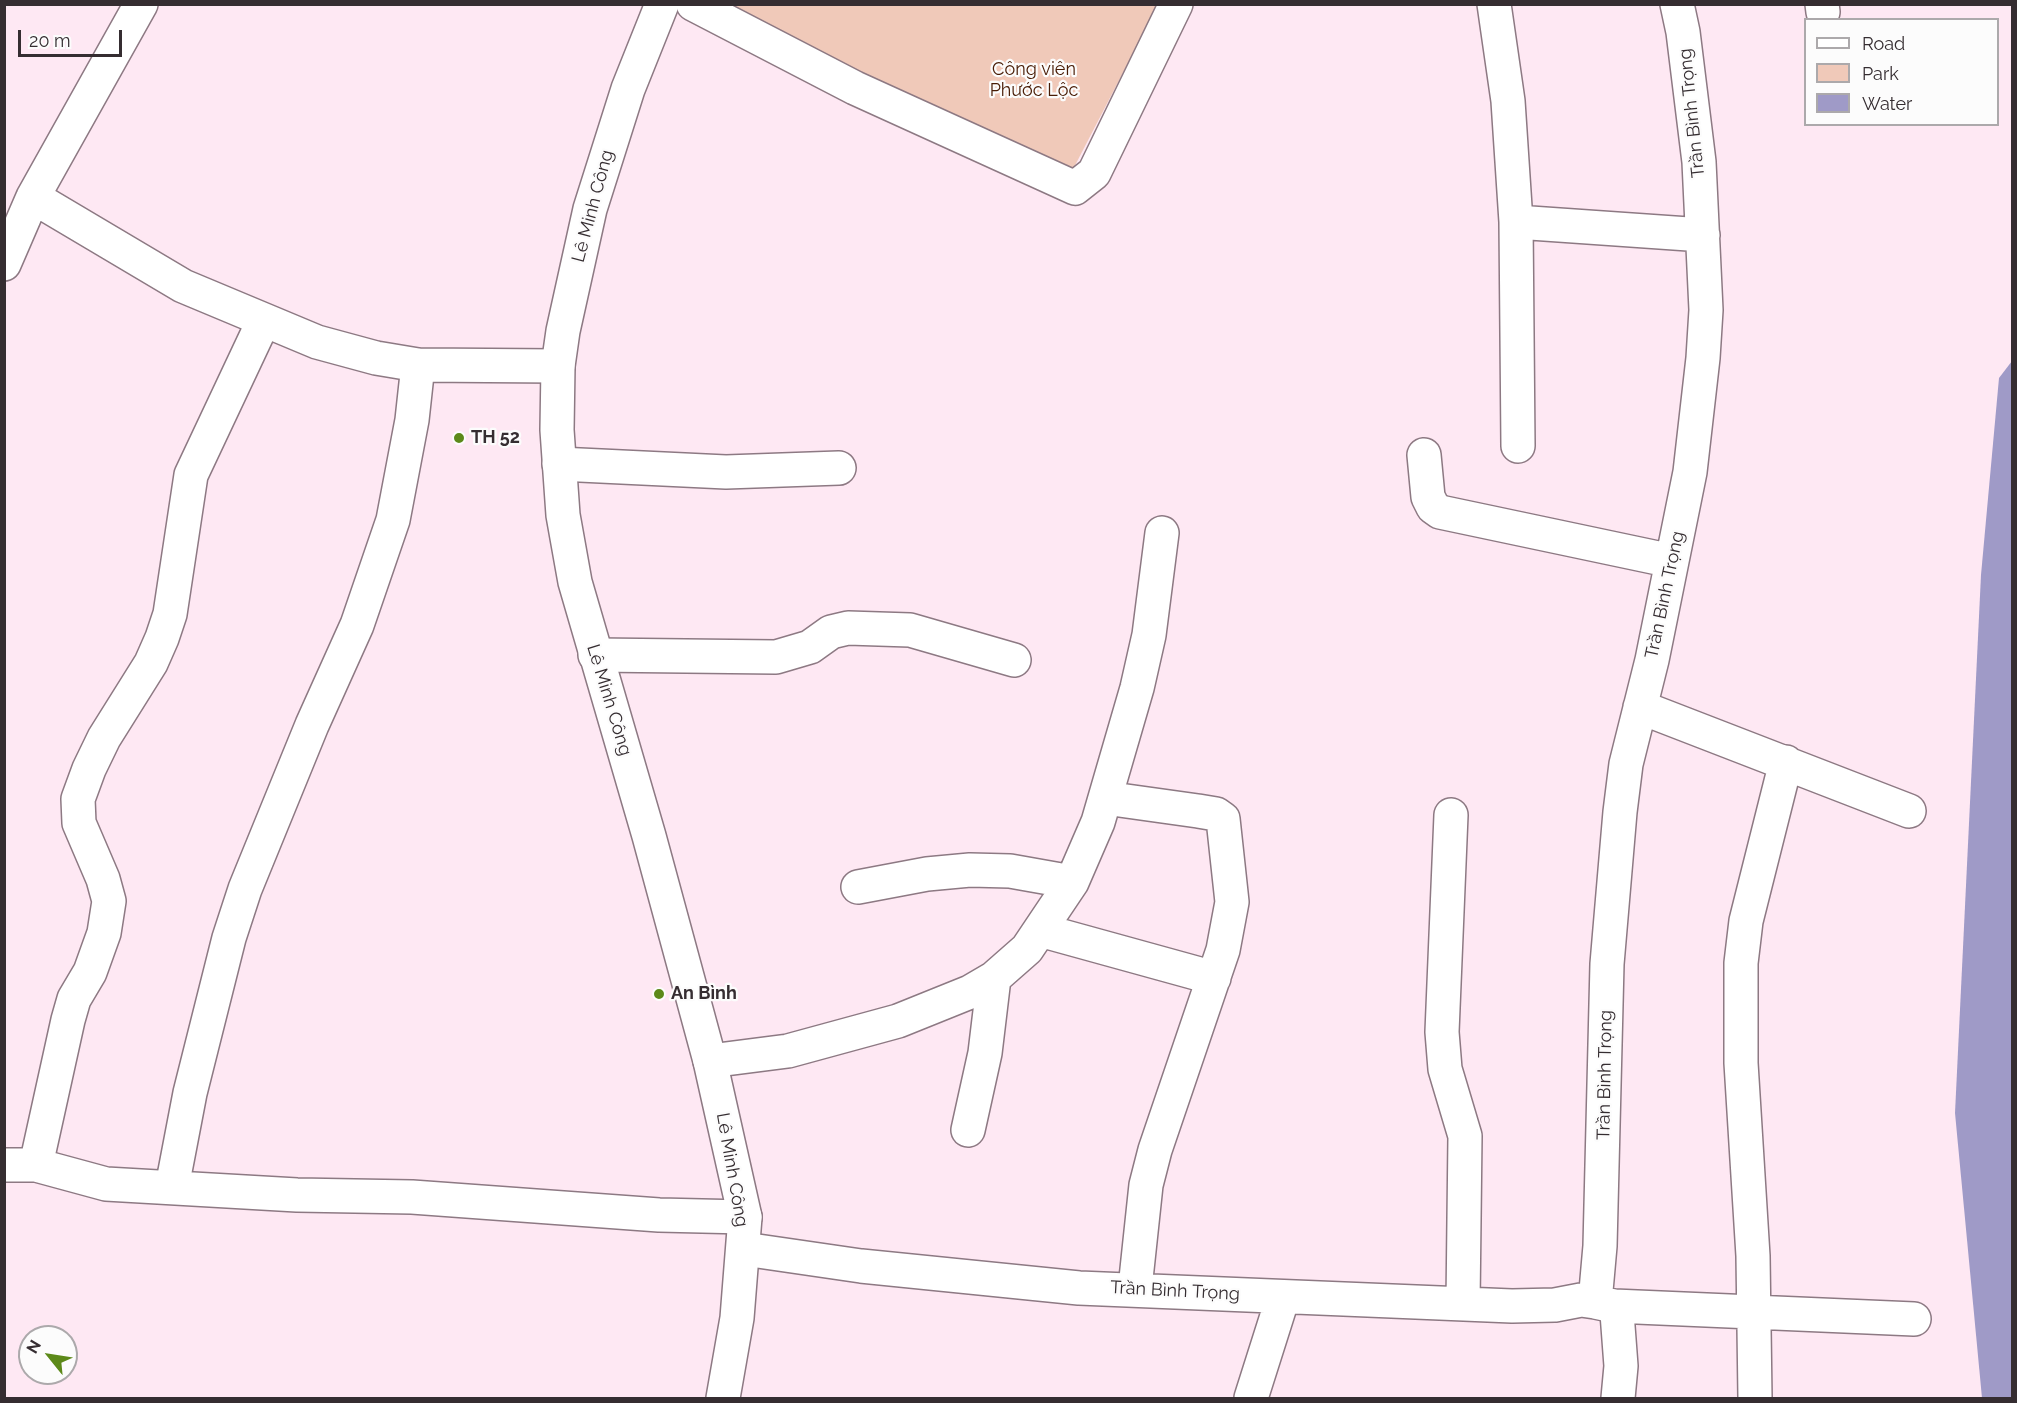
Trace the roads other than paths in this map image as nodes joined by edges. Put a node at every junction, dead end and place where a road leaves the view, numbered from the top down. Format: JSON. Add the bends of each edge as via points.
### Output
{"nodes":[{"id":1,"x":141,"y":4,"type":"edge"},
{"id":2,"x":662,"y":4,"type":"edge"},
{"id":3,"x":693,"y":4,"type":"edge"},
{"id":4,"x":1176,"y":4,"type":"edge"},
{"id":5,"x":1494,"y":4,"type":"edge"},
{"id":6,"x":1677,"y":4,"type":"edge"},
{"id":7,"x":33,"y":197,"type":"junction"},
{"id":8,"x":1516,"y":222,"type":"junction"},
{"id":9,"x":1703,"y":235,"type":"junction"},
{"id":10,"x":4,"y":264,"type":"edge"},
{"id":11,"x":263,"y":322,"type":"junction"},
{"id":12,"x":418,"y":365,"type":"junction"},
{"id":13,"x":558,"y":366,"type":"junction"},
{"id":14,"x":1518,"y":446,"type":"dead end"},
{"id":15,"x":1424,"y":455,"type":"dead end"},
{"id":16,"x":559,"y":464,"type":"junction"},
{"id":17,"x":839,"y":468,"type":"dead end"},
{"id":18,"x":1162,"y":533,"type":"dead end"},
{"id":19,"x":1672,"y":561,"type":"junction"},
{"id":20,"x":595,"y":654,"type":"junction"},
{"id":21,"x":1014,"y":660,"type":"dead end"},
{"id":22,"x":1640,"y":707,"type":"junction"},
{"id":23,"x":1786,"y":762,"type":"junction"},
{"id":24,"x":1105,"y":798,"type":"junction"},
{"id":25,"x":1909,"y":811,"type":"dead end"},
{"id":26,"x":1451,"y":815,"type":"dead end"},
{"id":27,"x":1072,"y":882,"type":"junction"},
{"id":28,"x":858,"y":887,"type":"dead end"},
{"id":29,"x":1040,"y":930,"type":"junction"},
{"id":30,"x":994,"y":978,"type":"junction"},
{"id":31,"x":1214,"y":978,"type":"junction"},
{"id":32,"x":710,"y":1061,"type":"junction"},
{"id":33,"x":968,"y":1130,"type":"dead end"},
{"id":34,"x":20,"y":1165,"type":"edge"},
{"id":35,"x":172,"y":1187,"type":"junction"},
{"id":36,"x":745,"y":1217,"type":"junction"},
{"id":37,"x":744,"y":1249,"type":"junction"},
{"id":38,"x":1135,"y":1288,"type":"junction"},
{"id":39,"x":1283,"y":1297,"type":"junction"},
{"id":40,"x":1463,"y":1303,"type":"junction"},
{"id":41,"x":1604,"y":1304,"type":"junction"},
{"id":42,"x":1753,"y":1310,"type":"junction"},
{"id":43,"x":1914,"y":1319,"type":"dead end"},
{"id":44,"x":723,"y":1398,"type":"edge"},
{"id":45,"x":1251,"y":1398,"type":"edge"},
{"id":46,"x":1618,"y":1398,"type":"edge"},
{"id":47,"x":1755,"y":1398,"type":"edge"}],
"edges":[{"from":1,"to":7,"type":"street"},
{"from":2,"to":13,"type":"street","name":"Lê Minh Công","via":[[621,109],[590,209]]},
{"from":3,"to":4,"type":"street","via":[[845,83],[1075,188],[1094,173]]},
{"from":5,"to":8,"type":"street","via":[[1508,101]]},
{"from":6,"to":9,"type":"street","name":"Trần Bình Trọng","via":[[1697,150]]},
{"from":7,"to":10,"type":"street"},
{"from":7,"to":11,"type":"street","via":[[183,286]]},
{"from":8,"to":9,"type":"street"},
{"from":8,"to":14,"type":"street"},
{"from":9,"to":19,"type":"street","name":"Trần Bình Trọng","via":[[1703,358],[1690,472]]},
{"from":11,"to":12,"type":"street","via":[[316,342]]},
{"from":11,"to":34,"type":"street","via":[[191,475],[172,602],[162,638],[151,663],[104,738],[78,799],[79,823],[109,901],[104,933],[90,972],[74,999]]},
{"from":12,"to":13,"type":"street"},
{"from":12,"to":35,"type":"street","via":[[393,520],[357,625],[260,847],[238,908],[190,1093]]},
{"from":13,"to":16,"type":"street","name":"Lê Minh Công"},
{"from":15,"to":19,"type":"street","via":[[1428,497],[1440,512]]},
{"from":16,"to":17,"type":"street","via":[[726,472]]},
{"from":16,"to":20,"type":"street","name":"Lê Minh Công","via":[[569,556]]},
{"from":18,"to":24,"type":"street","via":[[1149,635]]},
{"from":19,"to":22,"type":"street","name":"Trần Bình Trọng"},
{"from":20,"to":21,"type":"street","via":[[776,657],[810,647],[831,632],[848,628],[910,630]]},
{"from":20,"to":32,"type":"street","name":"Lê Minh Công"},
{"from":22,"to":23,"type":"street"},
{"from":22,"to":41,"type":"street","name":"Trần Bình Trọng","via":[[1621,802],[1607,964],[1600,1246]]},
{"from":23,"to":25,"type":"street"},
{"from":23,"to":42,"type":"street","via":[[1746,921],[1741,963]]},
{"from":24,"to":27,"type":"street"},
{"from":24,"to":31,"type":"street","via":[[1216,814],[1223,819],[1232,902],[1226,941]]},
{"from":26,"to":40,"type":"street","via":[[1442,1032],[1445,1069],[1465,1136]]},
{"from":27,"to":28,"type":"street","via":[[970,870]]},
{"from":27,"to":29,"type":"street"},
{"from":29,"to":30,"type":"street","via":[[1027,949]]},
{"from":29,"to":31,"type":"street"},
{"from":30,"to":32,"type":"street","via":[[939,1005],[867,1031],[788,1051]]},
{"from":30,"to":33,"type":"street","via":[[985,1053]]},
{"from":31,"to":38,"type":"street","via":[[1146,1185]]},
{"from":32,"to":36,"type":"street","name":"Lê Minh Công"},
{"from":34,"to":35,"type":"street","via":[[106,1184]]},
{"from":35,"to":36,"type":"street"},
{"from":36,"to":37,"type":"street","name":"Lê Minh Công"},
{"from":37,"to":38,"type":"street","name":"Trần Bình Trọng","via":[[979,1280]]},
{"from":37,"to":44,"type":"street","name":"Lê Minh Công"},
{"from":38,"to":39,"type":"street","name":"Trần Bình Trọng"},
{"from":39,"to":40,"type":"street","name":"Trần Bình Trọng"},
{"from":39,"to":45,"type":"street"},
{"from":40,"to":41,"type":"street","name":"Trần Bình Trọng","via":[[1534,1306],[1581,1300]]},
{"from":41,"to":42,"type":"street"},
{"from":41,"to":46,"type":"street","via":[[1620,1334]]},
{"from":42,"to":43,"type":"street"},
{"from":42,"to":47,"type":"street"}]}
